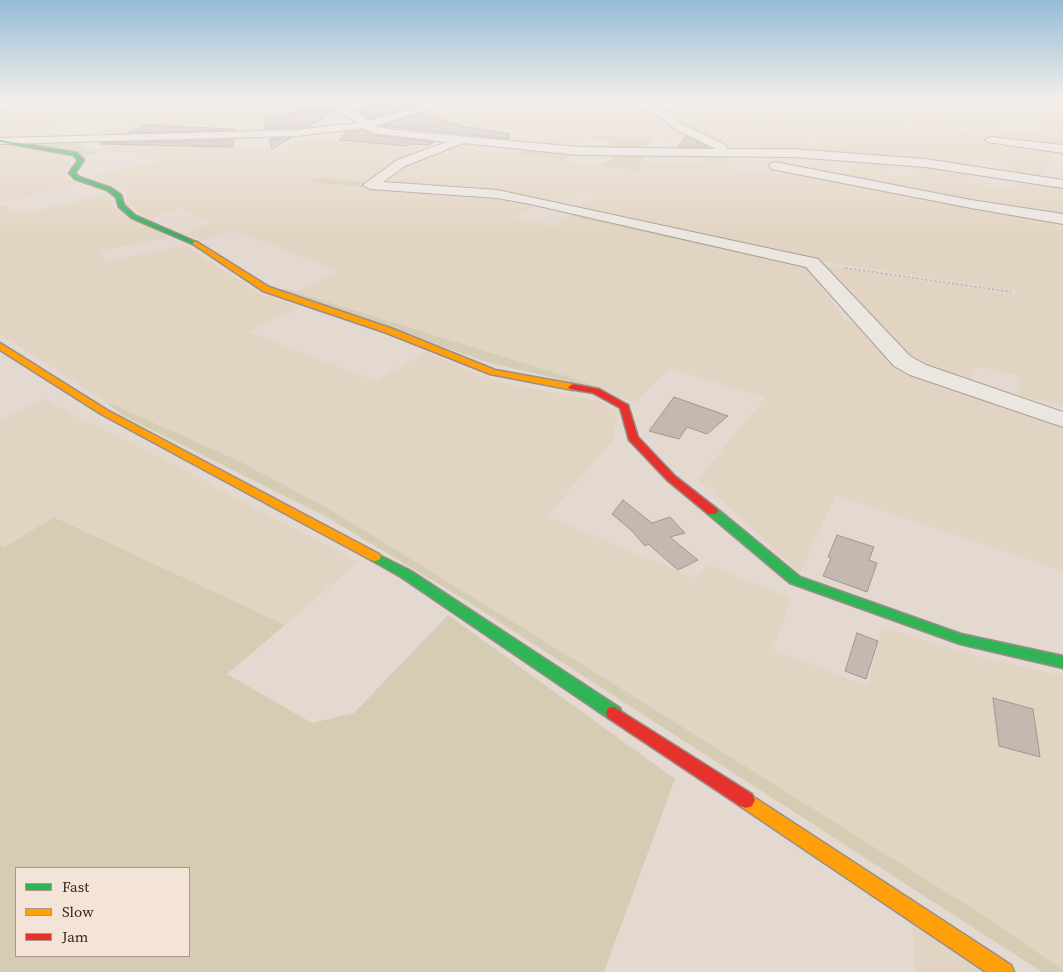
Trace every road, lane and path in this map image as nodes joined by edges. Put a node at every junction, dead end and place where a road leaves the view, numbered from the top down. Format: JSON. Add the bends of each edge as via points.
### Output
{"nodes":[{"id":1,"x":25,"y":145,"type":"edge"},
{"id":2,"x":448,"y":145,"type":"edge"},
{"id":3,"x":524,"y":145,"type":"edge"},
{"id":4,"x":719,"y":145,"type":"edge"},
{"id":5,"x":1018,"y":145,"type":"edge"},
{"id":6,"x":736,"y":152,"type":"junction"},
{"id":7,"x":1062,"y":154,"type":"edge"},
{"id":8,"x":1063,"y":184,"type":"edge"},
{"id":9,"x":1063,"y":219,"type":"edge"},
{"id":10,"x":812,"y":263,"type":"junction"},
{"id":11,"x":1011,"y":292,"type":"dead end"},
{"id":12,"x":0,"y":346,"type":"edge"},
{"id":13,"x":1063,"y":420,"type":"edge"},
{"id":14,"x":1063,"y":662,"type":"edge"},
{"id":15,"x":1004,"y":972,"type":"edge"}],
"edges":[{"from":1,"to":14,"type":"street","via":[[75,154],[81,160],[72,173],[77,178],[110,190],[119,196],[121,206],[134,217],[188,240],[266,289],[390,331],[493,372],[596,391],[625,406],[633,438],[671,478],[795,580],[960,639]]},
{"from":2,"to":10,"type":"street","via":[[402,163],[370,185],[488,193],[530,200]]},
{"from":3,"to":6,"type":"street","via":[[578,151]]},
{"from":4,"to":6,"type":"street"},
{"from":5,"to":7,"type":"street"},
{"from":6,"to":8,"type":"street","via":[[925,163],[1049,177]]},
{"from":6,"to":9,"type":"street","via":[[783,168]]},
{"from":10,"to":11,"type":"path"},
{"from":10,"to":13,"type":"street","via":[[902,361],[918,370]]},
{"from":12,"to":15,"type":"street","via":[[104,412],[406,574]]}]}
